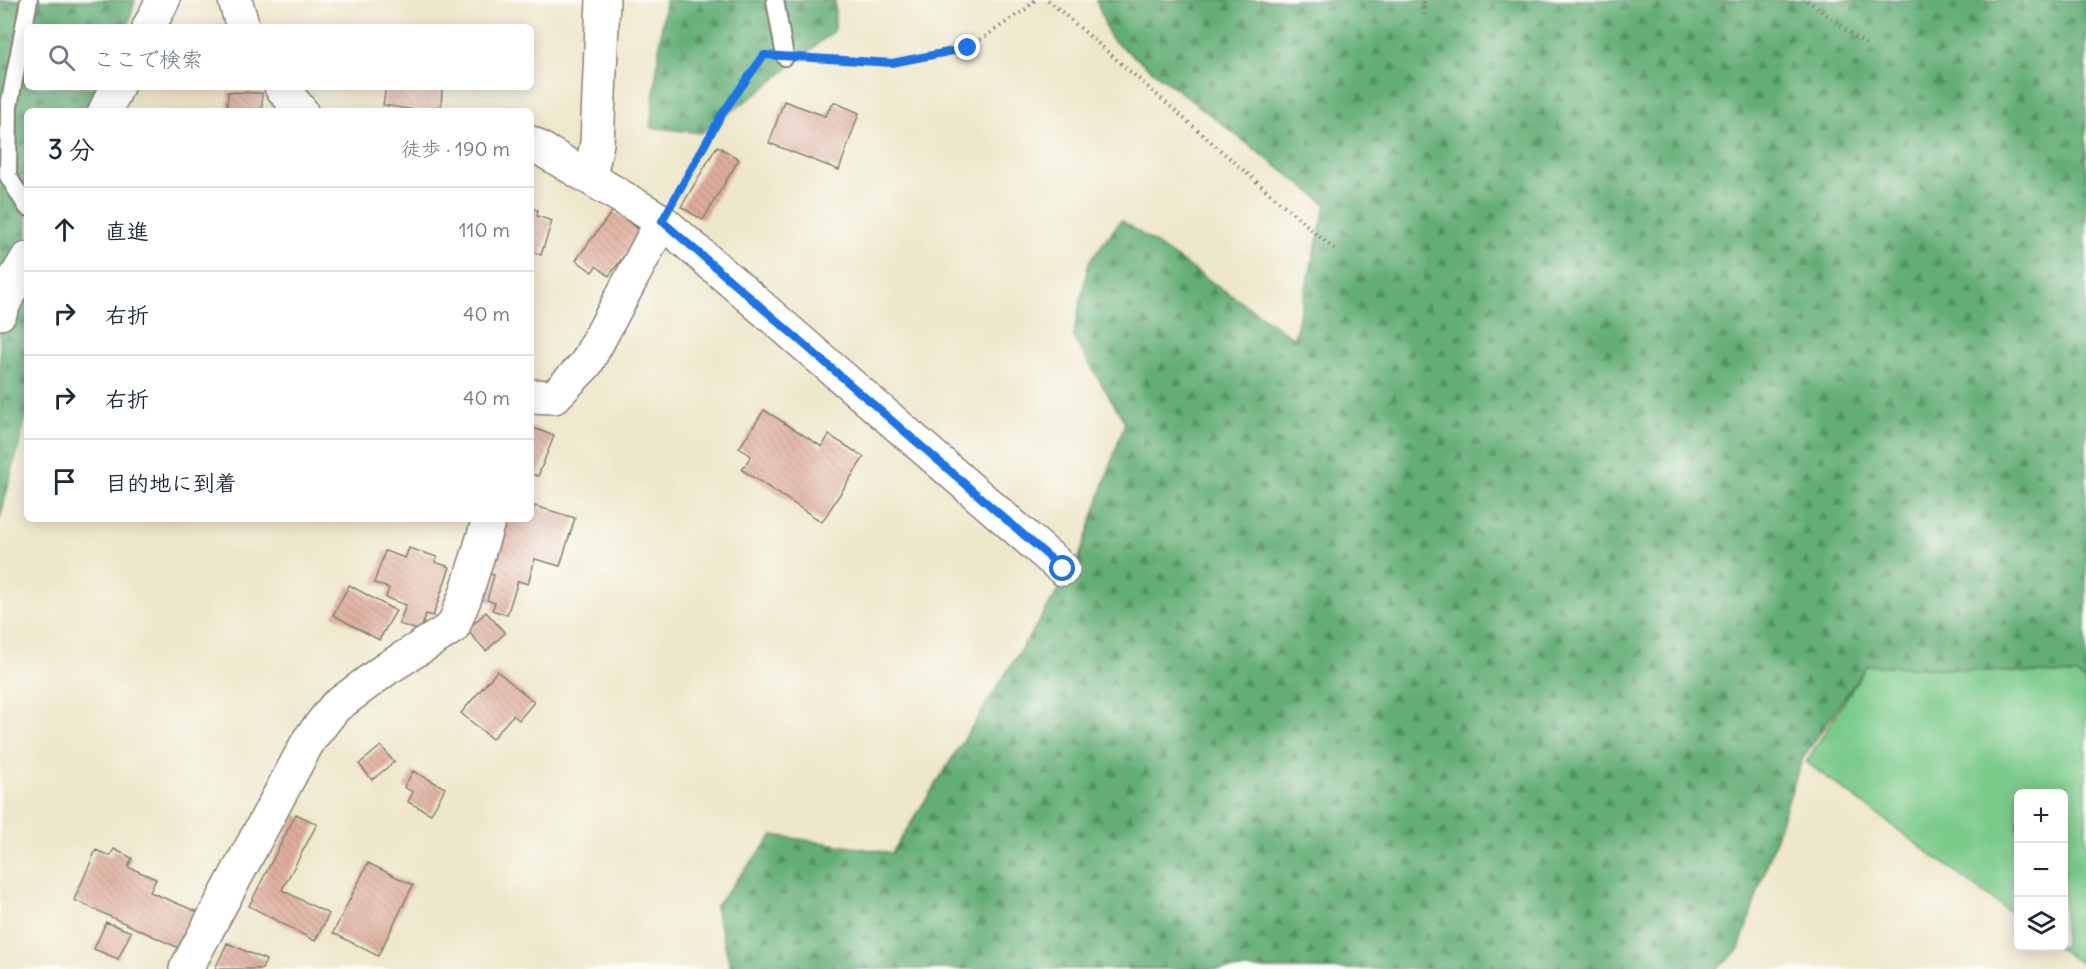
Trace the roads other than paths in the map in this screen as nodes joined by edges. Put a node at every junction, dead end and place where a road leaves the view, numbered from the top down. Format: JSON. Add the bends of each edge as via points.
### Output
{"nodes":[{"id":1,"x":29,"y":0,"type":"edge"},
{"id":2,"x":163,"y":0,"type":"edge"},
{"id":3,"x":235,"y":0,"type":"edge"},
{"id":4,"x":603,"y":0,"type":"edge"},
{"id":5,"x":775,"y":0,"type":"edge"},
{"id":6,"x":24,"y":24,"type":"edge"},
{"id":7,"x":150,"y":24,"type":"edge"},
{"id":8,"x":242,"y":24,"type":"edge"},
{"id":9,"x":24,"y":26,"type":"edge"},
{"id":10,"x":786,"y":57,"type":"road end"},
{"id":11,"x":116,"y":90,"type":"edge"},
{"id":12,"x":284,"y":90,"type":"edge"},
{"id":13,"x":106,"y":108,"type":"edge"},
{"id":14,"x":298,"y":108,"type":"edge"},
{"id":15,"x":534,"y":145,"type":"edge"},
{"id":16,"x":590,"y":177,"type":"junction"},
{"id":17,"x":24,"y":202,"type":"edge"},
{"id":18,"x":662,"y":221,"type":"junction"},
{"id":19,"x":23,"y":275,"type":"edge"},
{"id":20,"x":0,"y":313,"type":"edge"},
{"id":21,"x":534,"y":396,"type":"edge"},
{"id":22,"x":488,"y":522,"type":"edge"},
{"id":23,"x":1063,"y":569,"type":"dead end"},
{"id":24,"x":186,"y":969,"type":"edge"}],
"edges":[{"from":1,"to":6,"type":"lane"},
{"from":2,"to":7,"type":"street"},
{"from":3,"to":8,"type":"street"},
{"from":4,"to":16,"type":"street","via":[[597,143]]},
{"from":5,"to":10,"type":"lane"},
{"from":9,"to":17,"type":"lane","via":[[9,106],[8,176]]},
{"from":11,"to":13,"type":"street"},
{"from":12,"to":14,"type":"street"},
{"from":15,"to":16,"type":"street"},
{"from":16,"to":18,"type":"street"},
{"from":18,"to":21,"type":"street","via":[[586,364],[554,397]]},
{"from":18,"to":23,"type":"street"},
{"from":19,"to":20,"type":"street"},
{"from":22,"to":24,"type":"street","via":[[453,627],[335,707],[309,740]]}]}
